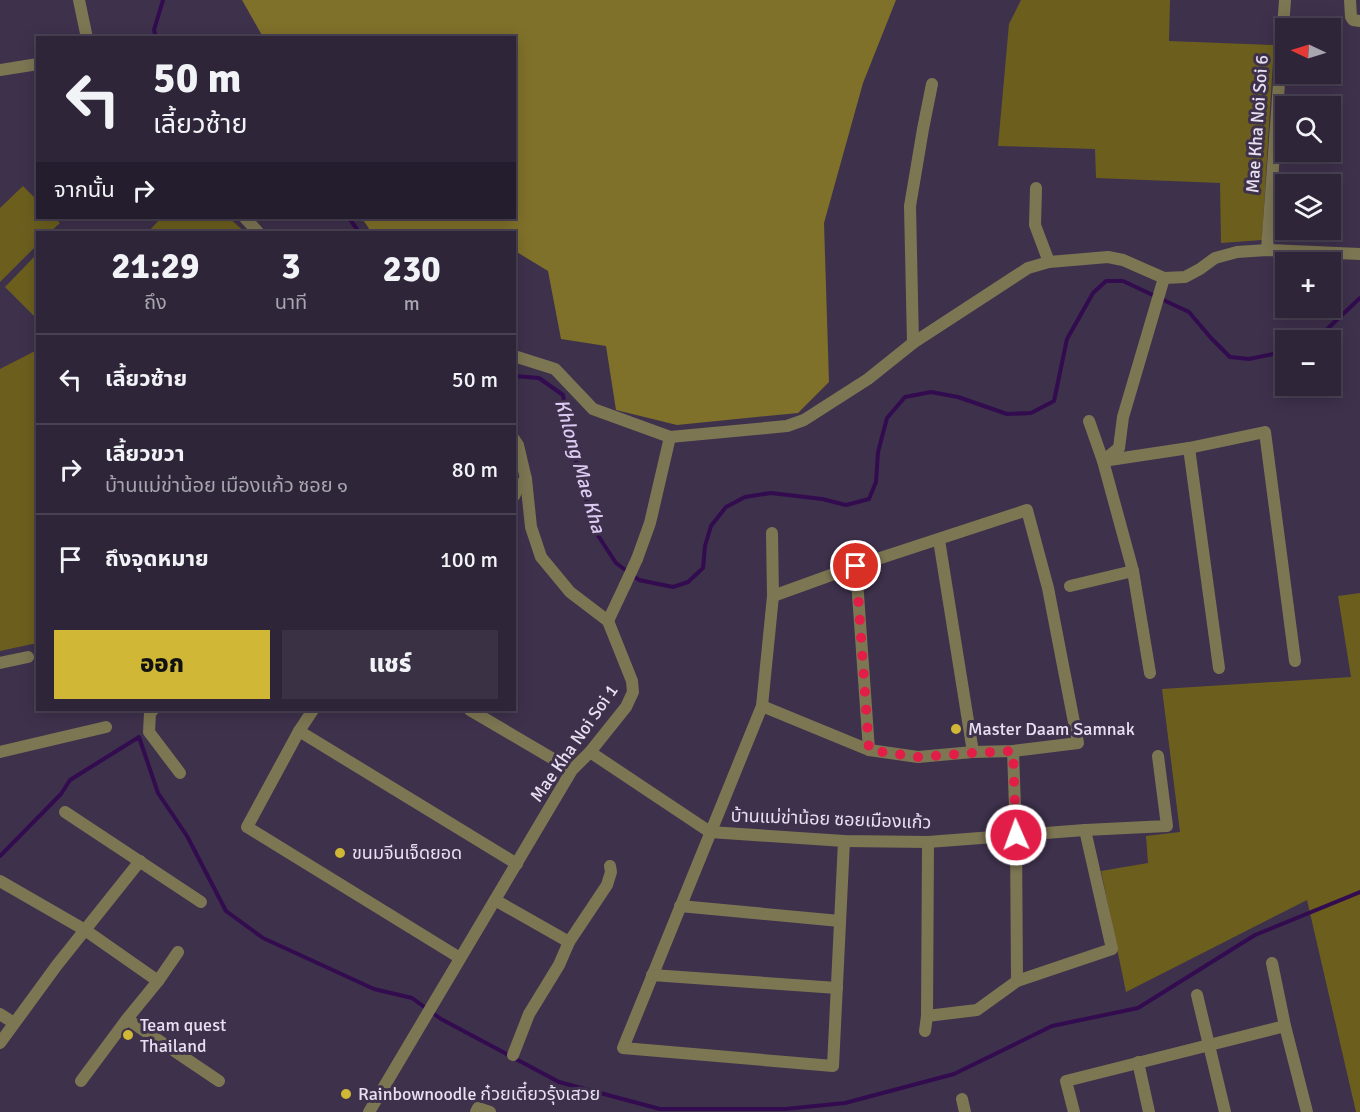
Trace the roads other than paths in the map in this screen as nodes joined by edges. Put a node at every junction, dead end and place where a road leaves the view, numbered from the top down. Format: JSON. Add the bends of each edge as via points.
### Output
{"nodes":[{"id":1,"x":79,"y":0,"type":"edge"},
{"id":2,"x":1285,"y":0,"type":"edge"},
{"id":3,"x":1350,"y":0,"type":"edge"},
{"id":4,"x":1360,"y":21,"type":"edge"},
{"id":5,"x":87,"y":36,"type":"edge"},
{"id":6,"x":36,"y":64,"type":"edge"},
{"id":7,"x":0,"y":70,"type":"edge"},
{"id":8,"x":933,"y":84,"type":"dead end"},
{"id":9,"x":1036,"y":188,"type":"dead end"},
{"id":10,"x":246,"y":219,"type":"edge"},
{"id":11,"x":257,"y":231,"type":"edge"},
{"id":12,"x":1267,"y":250,"type":"junction"},
{"id":13,"x":1360,"y":254,"type":"edge"},
{"id":14,"x":1049,"y":262,"type":"junction"},
{"id":15,"x":1162,"y":283,"type":"junction"},
{"id":16,"x":913,"y":344,"type":"junction"},
{"id":17,"x":516,"y":357,"type":"edge"},
{"id":18,"x":1089,"y":421,"type":"dead end"},
{"id":19,"x":670,"y":437,"type":"junction"},
{"id":20,"x":516,"y":442,"type":"edge"},
{"id":21,"x":1189,"y":448,"type":"junction"},
{"id":22,"x":1103,"y":461,"type":"junction"},
{"id":23,"x":526,"y":479,"type":"junction"},
{"id":24,"x":516,"y":492,"type":"edge"},
{"id":25,"x":772,"y":533,"type":"dead end"},
{"id":26,"x":939,"y":540,"type":"junction"},
{"id":27,"x":856,"y":566,"type":"junction"},
{"id":28,"x":1133,"y":571,"type":"junction"},
{"id":29,"x":1070,"y":586,"type":"dead end"},
{"id":30,"x":773,"y":596,"type":"junction"},
{"id":31,"x":608,"y":621,"type":"junction"},
{"id":32,"x":28,"y":657,"type":"dead end"},
{"id":33,"x":1295,"y":661,"type":"dead end"},
{"id":34,"x":0,"y":663,"type":"edge"},
{"id":35,"x":1219,"y":668,"type":"dead end"},
{"id":36,"x":1150,"y":673,"type":"dead end"},
{"id":37,"x":762,"y":706,"type":"junction"},
{"id":38,"x":152,"y":711,"type":"edge"},
{"id":39,"x":312,"y":711,"type":"edge"},
{"id":40,"x":472,"y":711,"type":"edge"},
{"id":41,"x":106,"y":727,"type":"dead end"},
{"id":42,"x":299,"y":731,"type":"junction"},
{"id":43,"x":869,"y":750,"type":"junction"},
{"id":44,"x":1013,"y":751,"type":"junction"},
{"id":45,"x":0,"y":752,"type":"edge"},
{"id":46,"x":590,"y":752,"type":"junction"},
{"id":47,"x":973,"y":753,"type":"junction"},
{"id":48,"x":1158,"y":756,"type":"dead end"},
{"id":49,"x":572,"y":770,"type":"junction"},
{"id":50,"x":180,"y":773,"type":"dead end"},
{"id":51,"x":65,"y":812,"type":"dead end"},
{"id":52,"x":1085,"y":830,"type":"junction"},
{"id":53,"x":710,"y":832,"type":"junction"},
{"id":54,"x":1016,"y":835,"type":"junction"},
{"id":55,"x":844,"y":841,"type":"junction"},
{"id":56,"x":928,"y":842,"type":"junction"},
{"id":57,"x":140,"y":861,"type":"junction"},
{"id":58,"x":517,"y":864,"type":"junction"},
{"id":59,"x":610,"y":866,"type":"dead end"},
{"id":60,"x":0,"y":881,"type":"edge"},
{"id":61,"x":495,"y":900,"type":"junction"},
{"id":62,"x":201,"y":902,"type":"dead end"},
{"id":63,"x":680,"y":906,"type":"junction"},
{"id":64,"x":840,"y":921,"type":"junction"},
{"id":65,"x":85,"y":930,"type":"junction"},
{"id":66,"x":569,"y":942,"type":"junction"},
{"id":67,"x":178,"y":952,"type":"dead end"},
{"id":68,"x":460,"y":958,"type":"junction"},
{"id":69,"x":1272,"y":963,"type":"dead end"},
{"id":70,"x":652,"y":975,"type":"junction"},
{"id":71,"x":158,"y":981,"type":"junction"},
{"id":72,"x":1017,"y":981,"type":"junction"},
{"id":73,"x":837,"y":988,"type":"junction"},
{"id":74,"x":1197,"y":995,"type":"dead end"},
{"id":75,"x":0,"y":1014,"type":"edge"},
{"id":76,"x":927,"y":1016,"type":"junction"},
{"id":77,"x":127,"y":1019,"type":"junction"},
{"id":78,"x":14,"y":1023,"type":"junction"},
{"id":79,"x":1285,"y":1026,"type":"junction"},
{"id":80,"x":925,"y":1031,"type":"dead end"},
{"id":81,"x":0,"y":1043,"type":"edge"},
{"id":82,"x":1208,"y":1045,"type":"junction"},
{"id":83,"x":513,"y":1055,"type":"dead end"},
{"id":84,"x":1138,"y":1062,"type":"junction"},
{"id":85,"x":81,"y":1081,"type":"dead end"},
{"id":86,"x":219,"y":1081,"type":"dead end"},
{"id":87,"x":962,"y":1099,"type":"dead end"},
{"id":88,"x":369,"y":1112,"type":"edge"},
{"id":89,"x":965,"y":1112,"type":"edge"},
{"id":90,"x":1074,"y":1112,"type":"edge"},
{"id":91,"x":1149,"y":1112,"type":"edge"},
{"id":92,"x":1225,"y":1112,"type":"edge"},
{"id":93,"x":1307,"y":1112,"type":"edge"}],
"edges":[{"from":1,"to":5,"type":"street"},
{"from":2,"to":12,"type":"street","name":"Mae Kha Noi Soi 6"},
{"from":3,"to":4,"type":"street","via":[[1351,17]]},
{"from":6,"to":7,"type":"street"},
{"from":8,"to":16,"type":"street","via":[[910,206]]},
{"from":9,"to":14,"type":"street","via":[[1035,225]]},
{"from":10,"to":11,"type":"street"},
{"from":12,"to":13,"type":"street"},
{"from":12,"to":15,"type":"street","via":[[1215,258],[1185,277]]},
{"from":14,"to":15,"type":"street","via":[[1108,257],[1123,260]]},
{"from":14,"to":16,"type":"street","via":[[1028,268]]},
{"from":15,"to":22,"type":"street","via":[[1123,417],[1119,448]]},
{"from":16,"to":19,"type":"street","via":[[804,420],[787,426]]},
{"from":17,"to":19,"type":"street","via":[[555,369],[593,408]]},
{"from":18,"to":22,"type":"street"},
{"from":19,"to":31,"type":"street","via":[[650,523]]},
{"from":20,"to":23,"type":"street"},
{"from":21,"to":22,"type":"street"},
{"from":21,"to":33,"type":"street","via":[[1265,432]]},
{"from":21,"to":35,"type":"street"},
{"from":22,"to":28,"type":"street"},
{"from":23,"to":24,"type":"street"},
{"from":23,"to":31,"type":"street","via":[[531,527],[540,557],[570,592]]},
{"from":25,"to":30,"type":"street"},
{"from":26,"to":27,"type":"street"},
{"from":26,"to":44,"type":"street","via":[[1027,510],[1048,588],[1078,742]]},
{"from":26,"to":47,"type":"street"},
{"from":27,"to":30,"type":"street"},
{"from":27,"to":43,"type":"street"},
{"from":28,"to":29,"type":"street"},
{"from":28,"to":36,"type":"street"},
{"from":30,"to":37,"type":"street"},
{"from":31,"to":46,"type":"street","name":"Mae Kha Noi Soi 1","via":[[633,692]]},
{"from":32,"to":34,"type":"street"},
{"from":37,"to":43,"type":"street"},
{"from":37,"to":53,"type":"street"},
{"from":38,"to":50,"type":"street","via":[[149,732]]},
{"from":39,"to":42,"type":"street"},
{"from":40,"to":49,"type":"street"},
{"from":41,"to":45,"type":"street"},
{"from":42,"to":58,"type":"street"},
{"from":42,"to":68,"type":"street","via":[[247,827]]},
{"from":43,"to":47,"type":"street","via":[[918,757]]},
{"from":44,"to":47,"type":"street"},
{"from":44,"to":54,"type":"street"},
{"from":46,"to":49,"type":"street","name":"Mae Kha Noi Soi 1"},
{"from":46,"to":53,"type":"street","name":"บ้านแม่ข่าน้อย ซอยเมืองแก้ว"},
{"from":48,"to":52,"type":"street","name":"บ้านแม่ข่าน้อย ซอยเมืองแก้ว","via":[[1167,826]]},
{"from":49,"to":58,"type":"street","name":"Mae Kha Noi Soi 1"},
{"from":51,"to":57,"type":"street"},
{"from":52,"to":54,"type":"street","name":"บ้านแม่ข่าน้อย ซอยเมืองแก้ว"},
{"from":52,"to":72,"type":"street","via":[[1112,950]]},
{"from":53,"to":55,"type":"street","name":"บ้านแม่ข่าน้อย ซอยเมืองแก้ว"},
{"from":53,"to":63,"type":"street"},
{"from":54,"to":56,"type":"street","name":"บ้านแม่ข่าน้อย ซอยเมืองแก้ว"},
{"from":54,"to":72,"type":"street"},
{"from":55,"to":56,"type":"street","name":"บ้านแม่ข่าน้อย ซอยเมืองแก้ว"},
{"from":55,"to":64,"type":"street"},
{"from":56,"to":76,"type":"street"},
{"from":57,"to":62,"type":"street"},
{"from":57,"to":65,"type":"street"},
{"from":58,"to":61,"type":"street","name":"Mae Kha Noi Soi 1"},
{"from":59,"to":66,"type":"street","via":[[603,893]]},
{"from":60,"to":65,"type":"street"},
{"from":61,"to":66,"type":"street"},
{"from":61,"to":68,"type":"street","name":"Mae Kha Noi Soi 1"},
{"from":63,"to":64,"type":"street"},
{"from":63,"to":70,"type":"street"},
{"from":64,"to":73,"type":"street"},
{"from":65,"to":71,"type":"street"},
{"from":65,"to":78,"type":"street"},
{"from":66,"to":83,"type":"street"},
{"from":67,"to":71,"type":"street"},
{"from":68,"to":88,"type":"street","name":"Mae Kha Noi Soi 1"},
{"from":69,"to":79,"type":"street"},
{"from":70,"to":73,"type":"street"},
{"from":70,"to":73,"type":"street","via":[[623,1048],[833,1066]]},
{"from":71,"to":77,"type":"street"},
{"from":72,"to":76,"type":"street","via":[[977,1010]]},
{"from":74,"to":82,"type":"street"},
{"from":75,"to":78,"type":"street"},
{"from":76,"to":80,"type":"street"},
{"from":77,"to":85,"type":"street"},
{"from":77,"to":86,"type":"street"},
{"from":78,"to":81,"type":"street"},
{"from":79,"to":82,"type":"street"},
{"from":79,"to":93,"type":"street"},
{"from":82,"to":84,"type":"street"},
{"from":82,"to":92,"type":"street"},
{"from":84,"to":90,"type":"street","via":[[1066,1081]]},
{"from":84,"to":91,"type":"street"},
{"from":87,"to":89,"type":"street"}]}
